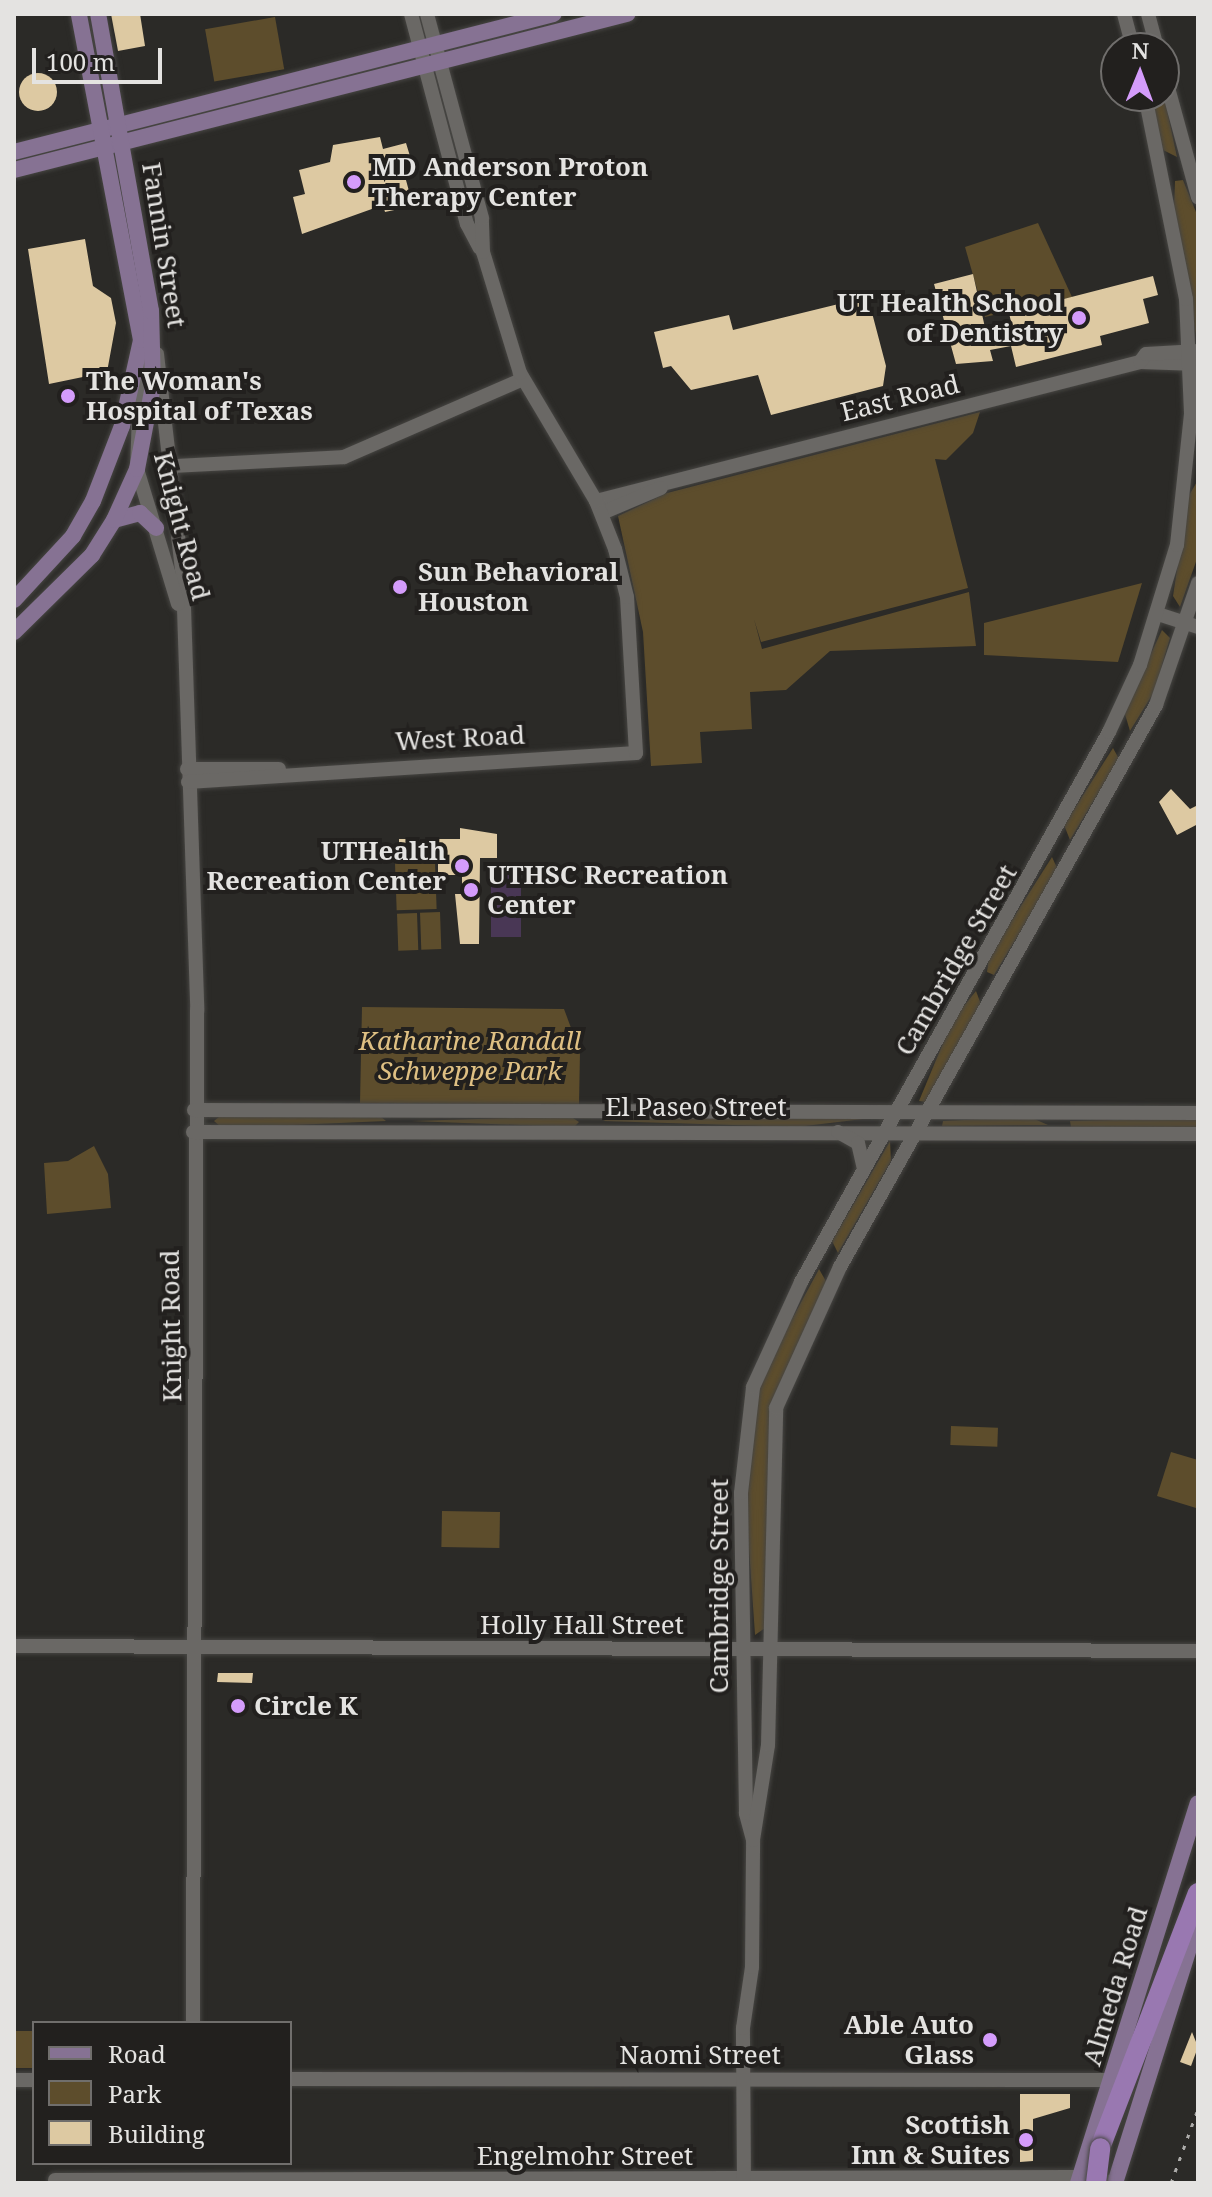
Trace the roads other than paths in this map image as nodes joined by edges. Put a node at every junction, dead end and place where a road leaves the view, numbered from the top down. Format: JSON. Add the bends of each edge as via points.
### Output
{"nodes":[{"id":1,"x":79,"y":14,"type":"edge"},
{"id":2,"x":98,"y":14,"type":"edge"},
{"id":3,"x":411,"y":14,"type":"edge"},
{"id":4,"x":427,"y":14,"type":"edge"},
{"id":5,"x":554,"y":14,"type":"edge"},
{"id":6,"x":627,"y":14,"type":"edge"},
{"id":7,"x":559,"y":33,"type":"junction"},
{"id":8,"x":430,"y":55,"type":"junction"},
{"id":9,"x":258,"y":89,"type":"junction"},
{"id":10,"x":263,"y":107,"type":"junction"},
{"id":11,"x":1148,"y":112,"type":"edge"},
{"id":12,"x":1175,"y":112,"type":"edge"},
{"id":13,"x":112,"y":128,"type":"junction"},
{"id":14,"x":115,"y":146,"type":"junction"},
{"id":15,"x":14,"y":152,"type":"edge"},
{"id":16,"x":1189,"y":165,"type":"junction"},
{"id":17,"x":14,"y":170,"type":"edge"},
{"id":18,"x":1162,"y":175,"type":"junction"},
{"id":19,"x":1198,"y":197,"type":"edge"},
{"id":20,"x":140,"y":285,"type":"junction"},
{"id":21,"x":141,"y":340,"type":"junction"},
{"id":22,"x":156,"y":350,"type":"junction"},
{"id":23,"x":1194,"y":350,"type":"edge"},
{"id":24,"x":1140,"y":362,"type":"junction"},
{"id":25,"x":1194,"y":365,"type":"edge"},
{"id":26,"x":523,"y":379,"type":"junction"},
{"id":27,"x":174,"y":466,"type":"junction"},
{"id":28,"x":1193,"y":468,"type":"edge"},
{"id":29,"x":137,"y":469,"type":"junction"},
{"id":30,"x":599,"y":507,"type":"junction"},
{"id":31,"x":114,"y":520,"type":"junction"},
{"id":32,"x":156,"y":528,"type":"junction"},
{"id":33,"x":73,"y":536,"type":"junction"},
{"id":34,"x":92,"y":555,"type":"junction"},
{"id":35,"x":1198,"y":583,"type":"edge"},
{"id":36,"x":14,"y":600,"type":"edge"},
{"id":37,"x":1158,"y":614,"type":"junction"},
{"id":38,"x":1193,"y":626,"type":"edge"},
{"id":39,"x":183,"y":628,"type":"junction"},
{"id":40,"x":14,"y":632,"type":"edge"},
{"id":41,"x":1109,"y":732,"type":"junction"},
{"id":42,"x":1134,"y":746,"type":"junction"},
{"id":43,"x":188,"y":775,"type":"junction"},
{"id":44,"x":1051,"y":843,"type":"junction"},
{"id":45,"x":1075,"y":856,"type":"junction"},
{"id":46,"x":975,"y":973,"type":"junction"},
{"id":47,"x":1000,"y":988,"type":"junction"},
{"id":48,"x":947,"y":1082,"type":"junction"},
{"id":49,"x":194,"y":1110,"type":"junction"},
{"id":50,"x":898,"y":1110,"type":"junction"},
{"id":51,"x":931,"y":1110,"type":"junction"},
{"id":52,"x":402,"y":1111,"type":"junction"},
{"id":53,"x":968,"y":1111,"type":"junction"},
{"id":54,"x":592,"y":1112,"type":"junction"},
{"id":55,"x":1060,"y":1112,"type":"junction"},
{"id":56,"x":1198,"y":1113,"type":"edge"},
{"id":57,"x":588,"y":1131,"type":"junction"},
{"id":58,"x":834,"y":1131,"type":"junction"},
{"id":59,"x":886,"y":1131,"type":"junction"},
{"id":60,"x":920,"y":1131,"type":"junction"},
{"id":61,"x":193,"y":1132,"type":"junction"},
{"id":62,"x":402,"y":1132,"type":"junction"},
{"id":63,"x":1060,"y":1132,"type":"junction"},
{"id":64,"x":1198,"y":1134,"type":"edge"},
{"id":65,"x":864,"y":1169,"type":"junction"},
{"id":66,"x":818,"y":1254,"type":"junction"},
{"id":67,"x":840,"y":1267,"type":"junction"},
{"id":68,"x":14,"y":1646,"type":"edge"},
{"id":69,"x":193,"y":1647,"type":"junction"},
{"id":70,"x":742,"y":1650,"type":"junction"},
{"id":71,"x":769,"y":1650,"type":"junction"},
{"id":72,"x":1198,"y":1651,"type":"edge"},
{"id":73,"x":1198,"y":1803,"type":"edge"},
{"id":74,"x":753,"y":1840,"type":"junction"},
{"id":75,"x":1198,"y":1893,"type":"edge"},
{"id":76,"x":1198,"y":1920,"type":"edge"},
{"id":77,"x":193,"y":2021,"type":"edge"},
{"id":78,"x":292,"y":2079,"type":"edge"},
{"id":79,"x":745,"y":2079,"type":"junction"},
{"id":80,"x":1110,"y":2080,"type":"junction"},
{"id":81,"x":55,"y":2180,"type":"dead end"},
{"id":82,"x":471,"y":2181,"type":"edge"},
{"id":83,"x":744,"y":2181,"type":"edge"},
{"id":84,"x":1085,"y":2181,"type":"edge"},
{"id":85,"x":193,"y":2182,"type":"edge"},
{"id":86,"x":1115,"y":2183,"type":"edge"}],
"edges":[{"from":1,"to":13,"type":"main road","name":"Fannin Street"},
{"from":2,"to":13,"type":"main road","name":"Fannin Street"},
{"from":3,"to":8,"type":"street"},
{"from":4,"to":8,"type":"street"},
{"from":5,"to":7,"type":"street"},
{"from":5,"to":8,"type":"main road"},
{"from":6,"to":7,"type":"main road"},
{"from":7,"to":8,"type":"main road"},
{"from":8,"to":9,"type":"main road"},
{"from":8,"to":10,"type":"main road"},
{"from":8,"to":26,"type":"street","via":[[467,224],[483,252]]},
{"from":9,"to":10,"type":"main road"},
{"from":9,"to":13,"type":"main road"},
{"from":10,"to":14,"type":"main road"},
{"from":11,"to":18,"type":"street","name":"Cambridge Street"},
{"from":12,"to":16,"type":"street"},
{"from":13,"to":14,"type":"main road","name":"Fannin Street"},
{"from":13,"to":15,"type":"main road"},
{"from":14,"to":17,"type":"main road"},
{"from":14,"to":20,"type":"main road","name":"Fannin Street"},
{"from":16,"to":18,"type":"street"},
{"from":16,"to":19,"type":"street"},
{"from":18,"to":23,"type":"street","name":"Cambridge Street","via":[[1180,251]]},
{"from":20,"to":21,"type":"main road","name":"Fannin Street"},
{"from":20,"to":22,"type":"main road","name":"Fannin Street"},
{"from":21,"to":29,"type":"street","name":"Knight Road"},
{"from":21,"to":33,"type":"main road","name":"Fannin Street","via":[[112,458]]},
{"from":22,"to":27,"type":"street","name":"Knight Road"},
{"from":22,"to":29,"type":"main road","name":"Fannin Street"},
{"from":23,"to":24,"type":"street","name":"East Road","via":[[1146,354]]},
{"from":23,"to":25,"type":"street","name":"Cambridge Street"},
{"from":24,"to":25,"type":"street","name":"East Road"},
{"from":24,"to":30,"type":"street","name":"East Road","via":[[672,481]]},
{"from":25,"to":28,"type":"street","name":"Cambridge Street"},
{"from":26,"to":27,"type":"street","via":[[344,457]]},
{"from":26,"to":30,"type":"street"},
{"from":27,"to":39,"type":"street","name":"Knight Road"},
{"from":28,"to":37,"type":"street","name":"Cambridge Street"},
{"from":29,"to":31,"type":"main road","name":"Fannin Street"},
{"from":29,"to":32,"type":"street","name":"Knight Road"},
{"from":30,"to":43,"type":"street","name":"West Road","via":[[627,597],[636,753]]},
{"from":31,"to":32,"type":"main road","via":[[140,513]]},
{"from":31,"to":34,"type":"main road","name":"Fannin Street"},
{"from":32,"to":39,"type":"street","name":"Knight Road"},
{"from":33,"to":34,"type":"main road"},
{"from":33,"to":36,"type":"main road","name":"Fannin Street"},
{"from":34,"to":40,"type":"main road","name":"Fannin Street"},
{"from":35,"to":38,"type":"street","name":"Cambridge Street"},
{"from":37,"to":38,"type":"street"},
{"from":37,"to":41,"type":"street","name":"Cambridge Street"},
{"from":38,"to":42,"type":"street","name":"Cambridge Street"},
{"from":39,"to":43,"type":"street","name":"Knight Road"},
{"from":41,"to":42,"type":"street"},
{"from":41,"to":44,"type":"street","name":"Cambridge Street"},
{"from":42,"to":45,"type":"street","name":"Cambridge Street"},
{"from":43,"to":49,"type":"street","name":"Knight Road"},
{"from":44,"to":45,"type":"street"},
{"from":44,"to":46,"type":"street","name":"Cambridge Street"},
{"from":45,"to":47,"type":"street","name":"Cambridge Street"},
{"from":46,"to":47,"type":"street"},
{"from":46,"to":50,"type":"street","name":"Cambridge Street"},
{"from":47,"to":48,"type":"street","name":"Cambridge Street"},
{"from":48,"to":51,"type":"street","name":"Cambridge Street"},
{"from":48,"to":53,"type":"street"},
{"from":49,"to":52,"type":"street","name":"El Paseo Street"},
{"from":49,"to":61,"type":"street","name":"Knight Road"},
{"from":50,"to":51,"type":"street","name":"El Paseo Street"},
{"from":50,"to":54,"type":"street","name":"El Paseo Street"},
{"from":50,"to":59,"type":"street","name":"Cambridge Street"},
{"from":51,"to":53,"type":"street","name":"El Paseo Street"},
{"from":51,"to":60,"type":"street","name":"Cambridge Street"},
{"from":52,"to":54,"type":"street","name":"El Paseo Street"},
{"from":52,"to":62,"type":"street"},
{"from":53,"to":55,"type":"street","name":"El Paseo Street"},
{"from":54,"to":57,"type":"street"},
{"from":55,"to":56,"type":"street","name":"El Paseo Street"},
{"from":55,"to":63,"type":"street"},
{"from":57,"to":58,"type":"street","name":"El Paseo Street"},
{"from":57,"to":62,"type":"street","name":"El Paseo Street"},
{"from":58,"to":59,"type":"street","name":"El Paseo Street"},
{"from":58,"to":65,"type":"street","via":[[858,1143]]},
{"from":59,"to":60,"type":"street","name":"El Paseo Street"},
{"from":59,"to":65,"type":"street","name":"Cambridge Street"},
{"from":60,"to":63,"type":"street","name":"El Paseo Street"},
{"from":60,"to":67,"type":"street","name":"Cambridge Street"},
{"from":61,"to":62,"type":"street","name":"El Paseo Street"},
{"from":61,"to":69,"type":"street","name":"Knight Road"},
{"from":63,"to":64,"type":"street","name":"El Paseo Street"},
{"from":65,"to":66,"type":"street","name":"Cambridge Street"},
{"from":66,"to":67,"type":"street"},
{"from":66,"to":70,"type":"street","name":"Cambridge Street","via":[[775,1333],[747,1414]]},
{"from":67,"to":71,"type":"street","name":"Cambridge Street","via":[[776,1408]]},
{"from":68,"to":69,"type":"street","name":"Holly Hall Street"},
{"from":69,"to":70,"type":"street","name":"Holly Hall Street"},
{"from":69,"to":77,"type":"street","name":"Knight Road"},
{"from":70,"to":71,"type":"street","name":"Holly Hall Street"},
{"from":70,"to":74,"type":"street","name":"Cambridge Street"},
{"from":71,"to":72,"type":"street","name":"Holly Hall Street"},
{"from":71,"to":74,"type":"street","name":"Cambridge Street","via":[[768,1745]]},
{"from":73,"to":80,"type":"main road","name":"Almeda Road"},
{"from":74,"to":79,"type":"street","name":"Cambridge Street"},
{"from":75,"to":84,"type":"highway","bridge":true},
{"from":76,"to":86,"type":"main road"},
{"from":78,"to":79,"type":"street","name":"Naomi Street"},
{"from":79,"to":80,"type":"street","name":"Naomi Street"},
{"from":79,"to":83,"type":"street","name":"Cambridge Street"},
{"from":80,"to":84,"type":"main road","name":"Almeda Road"},
{"from":81,"to":85,"type":"street","name":"Engelmohr Street"},
{"from":82,"to":83,"type":"street","name":"Engelmohr Street"},
{"from":82,"to":85,"type":"street","name":"Engelmohr Street"},
{"from":83,"to":84,"type":"street","name":"Engelmohr Street"},
{"from":84,"to":86,"type":"street","name":"Engelmohr Street"}]}
